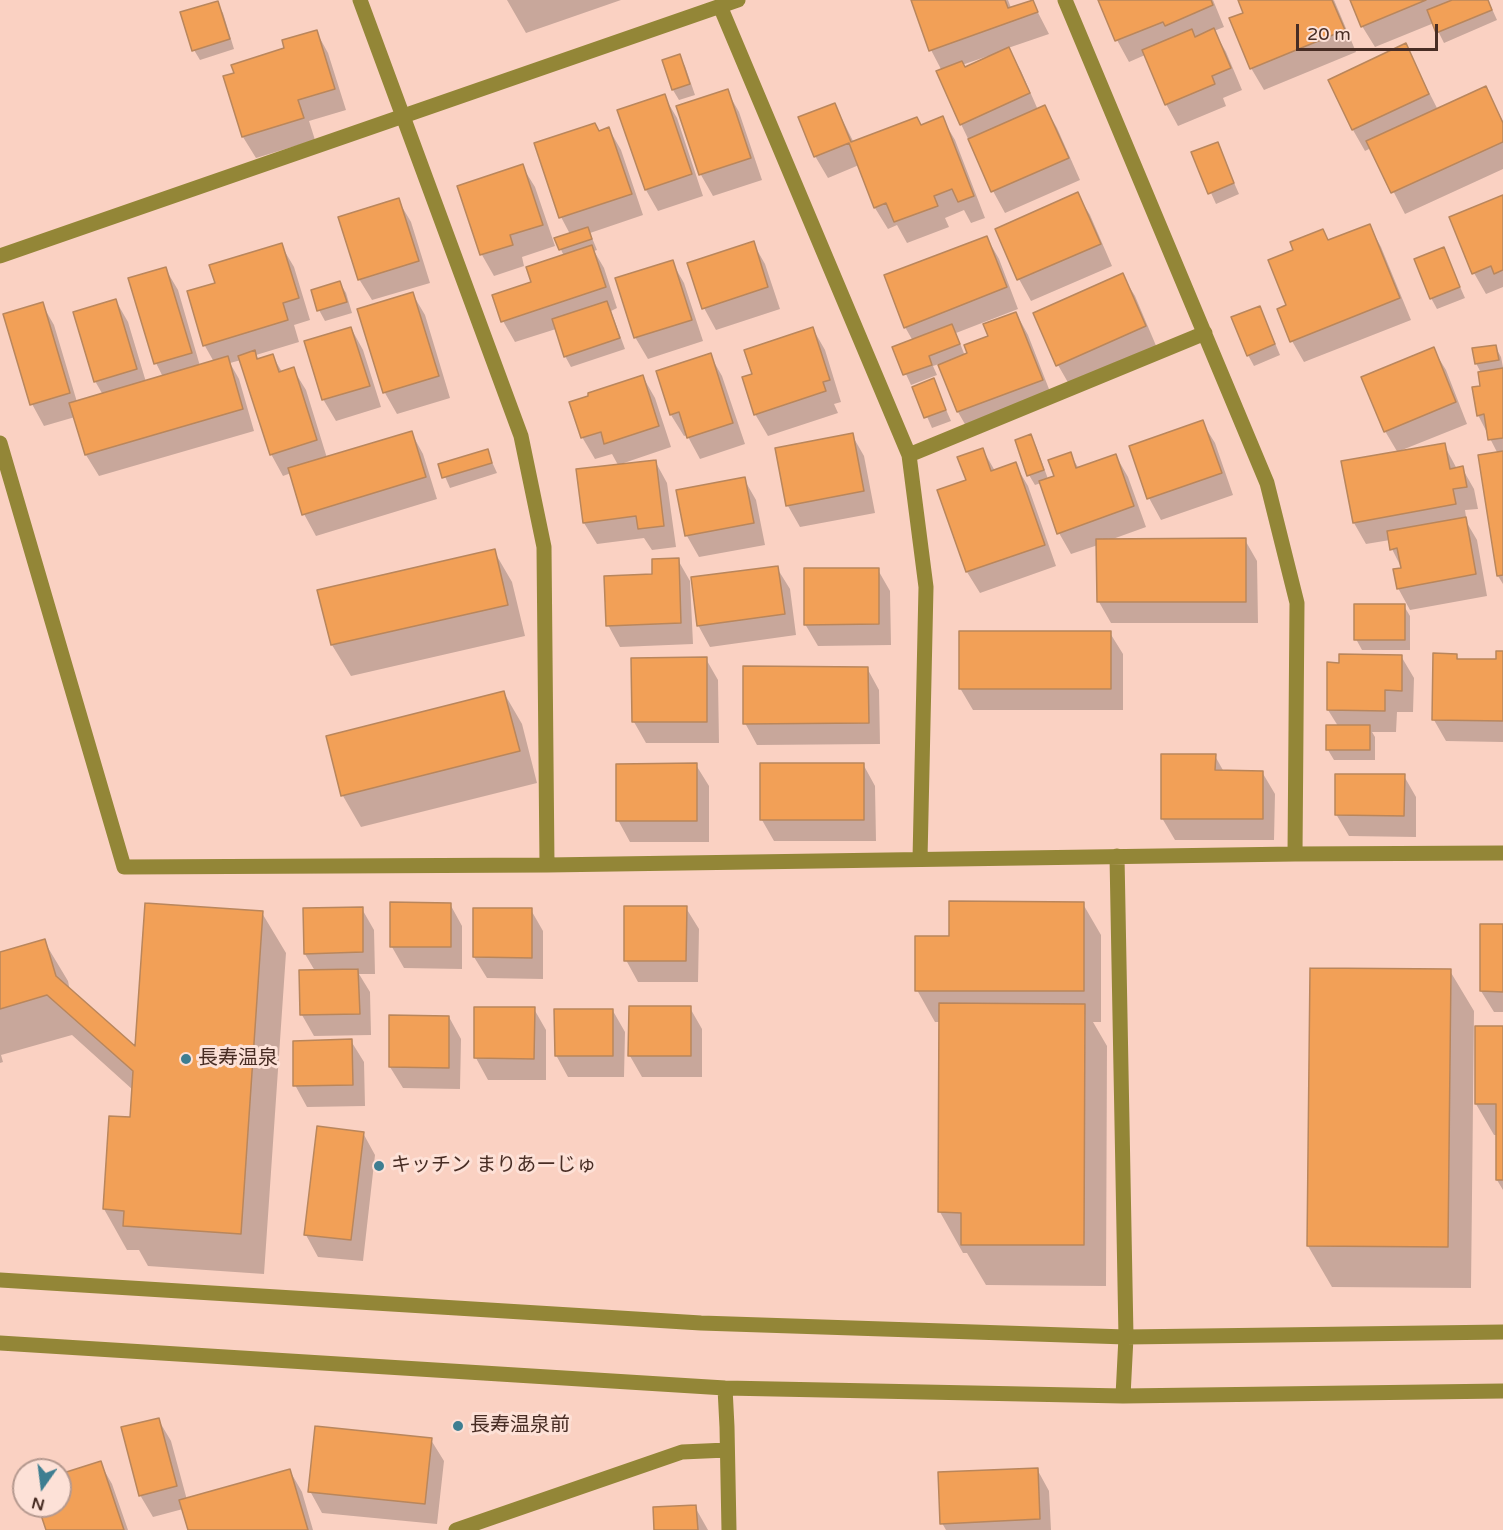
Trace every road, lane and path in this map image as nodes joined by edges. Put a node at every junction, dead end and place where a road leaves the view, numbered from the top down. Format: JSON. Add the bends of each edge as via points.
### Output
{"nodes":[{"id":1,"x":360,"y":0,"type":"edge"},
{"id":2,"x":738,"y":0,"type":"edge"},
{"id":3,"x":1065,"y":0,"type":"edge"},
{"id":4,"x":720,"y":6,"type":"junction"},
{"id":5,"x":401,"y":116,"type":"junction"},
{"id":6,"x":0,"y":256,"type":"edge"},
{"id":7,"x":1205,"y":333,"type":"junction"},
{"id":8,"x":0,"y":443,"type":"edge"},
{"id":9,"x":909,"y":455,"type":"junction"},
{"id":10,"x":1503,"y":853,"type":"edge"},
{"id":11,"x":1295,"y":854,"type":"junction"},
{"id":12,"x":1117,"y":856,"type":"junction"},
{"id":13,"x":920,"y":859,"type":"junction"},
{"id":14,"x":547,"y":865,"type":"junction"},
{"id":15,"x":0,"y":1280,"type":"edge"},
{"id":16,"x":1503,"y":1332,"type":"edge"},
{"id":17,"x":1126,"y":1337,"type":"junction"},
{"id":18,"x":0,"y":1343,"type":"edge"},
{"id":19,"x":725,"y":1388,"type":"junction"},
{"id":20,"x":1503,"y":1391,"type":"edge"},
{"id":21,"x":1123,"y":1396,"type":"junction"},
{"id":22,"x":727,"y":1450,"type":"junction"},
{"id":23,"x":456,"y":1530,"type":"edge"},
{"id":24,"x":729,"y":1530,"type":"edge"}],
"edges":[{"from":1,"to":5,"type":"street"},
{"from":2,"to":4,"type":"street"},
{"from":3,"to":7,"type":"street"},
{"from":4,"to":5,"type":"street"},
{"from":4,"to":9,"type":"street"},
{"from":5,"to":6,"type":"street"},
{"from":5,"to":14,"type":"street","via":[[521,436],[544,547]]},
{"from":7,"to":9,"type":"street"},
{"from":7,"to":11,"type":"street","via":[[1268,483],[1297,603]]},
{"from":8,"to":14,"type":"street","via":[[124,867]]},
{"from":9,"to":13,"type":"street","via":[[926,587]]},
{"from":10,"to":11,"type":"street"},
{"from":11,"to":12,"type":"street"},
{"from":12,"to":13,"type":"street"},
{"from":12,"to":17,"type":"street"},
{"from":13,"to":14,"type":"street"},
{"from":15,"to":17,"type":"street","via":[[701,1323]]},
{"from":16,"to":17,"type":"street"},
{"from":17,"to":21,"type":"street"},
{"from":18,"to":19,"type":"street"},
{"from":19,"to":21,"type":"street"},
{"from":19,"to":22,"type":"street"},
{"from":20,"to":21,"type":"street"},
{"from":22,"to":23,"type":"street","via":[[682,1452]]},
{"from":22,"to":24,"type":"street"}]}
